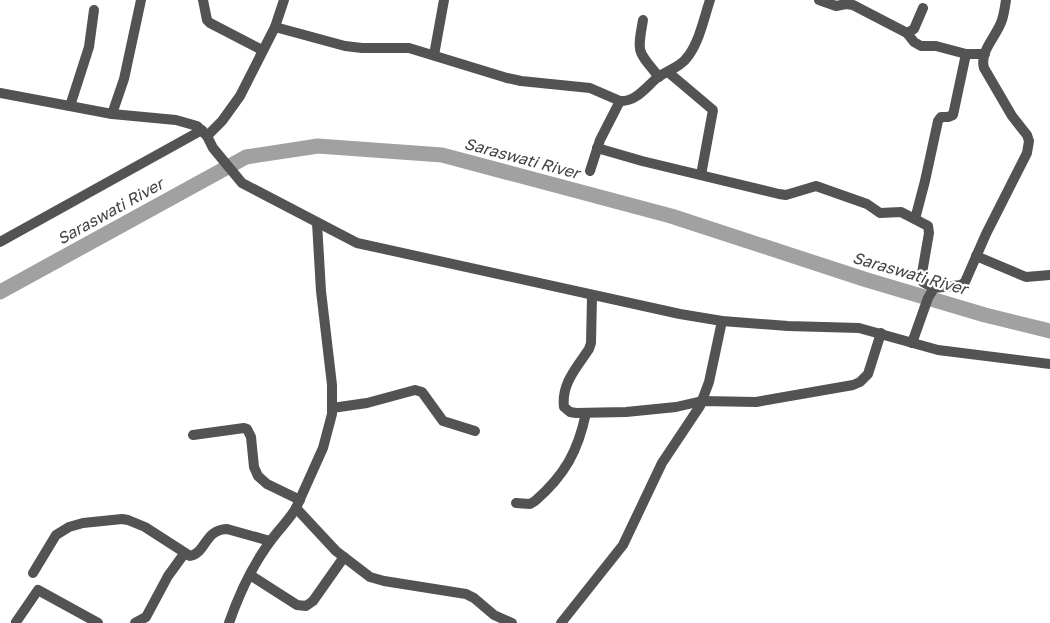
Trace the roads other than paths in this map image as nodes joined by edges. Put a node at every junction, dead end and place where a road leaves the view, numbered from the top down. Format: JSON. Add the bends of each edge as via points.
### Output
{"nodes":[{"id":1,"x":141,"y":0,"type":"edge"},
{"id":2,"x":203,"y":0,"type":"edge"},
{"id":3,"x":284,"y":0,"type":"edge"},
{"id":4,"x":444,"y":0,"type":"edge"},
{"id":5,"x":710,"y":0,"type":"edge"},
{"id":6,"x":819,"y":0,"type":"edge"},
{"id":7,"x":1006,"y":0,"type":"edge"},
{"id":8,"x":924,"y":8,"type":"dead end"},
{"id":9,"x":94,"y":10,"type":"dead end"},
{"id":10,"x":643,"y":20,"type":"dead end"},
{"id":11,"x":275,"y":26,"type":"junction"},
{"id":12,"x":907,"y":33,"type":"junction"},
{"id":13,"x":262,"y":50,"type":"junction"},
{"id":14,"x":966,"y":54,"type":"junction"},
{"id":15,"x":984,"y":54,"type":"junction"},
{"id":16,"x":434,"y":55,"type":"junction"},
{"id":17,"x":663,"y":74,"type":"junction"},
{"id":18,"x":0,"y":93,"type":"edge"},
{"id":19,"x":620,"y":101,"type":"junction"},
{"id":20,"x":70,"y":106,"type":"junction"},
{"id":21,"x":112,"y":114,"type":"junction"},
{"id":22,"x":205,"y":133,"type":"junction"},
{"id":23,"x":597,"y":148,"type":"junction"},
{"id":24,"x":590,"y":171,"type":"dead end"},
{"id":25,"x":701,"y":175,"type":"junction"},
{"id":26,"x":915,"y":219,"type":"junction"},
{"id":27,"x":317,"y":223,"type":"junction"},
{"id":28,"x":0,"y":242,"type":"edge"},
{"id":29,"x":976,"y":256,"type":"junction"},
{"id":30,"x":1050,"y":275,"type":"edge"},
{"id":31,"x":934,"y":288,"type":"junction"},
{"id":32,"x":592,"y":296,"type":"junction"},
{"id":33,"x":722,"y":321,"type":"junction"},
{"id":34,"x":881,"y":334,"type":"junction"},
{"id":35,"x":912,"y":344,"type":"junction"},
{"id":36,"x":1050,"y":364,"type":"edge"},
{"id":37,"x":702,"y":401,"type":"junction"},
{"id":38,"x":332,"y":408,"type":"junction"},
{"id":39,"x":586,"y":413,"type":"junction"},
{"id":40,"x":475,"y":431,"type":"dead end"},
{"id":41,"x":193,"y":435,"type":"dead end"},
{"id":42,"x":516,"y":503,"type":"dead end"},
{"id":43,"x":298,"y":504,"type":"junction"},
{"id":44,"x":270,"y":541,"type":"junction"},
{"id":45,"x":184,"y":554,"type":"junction"},
{"id":46,"x":344,"y":557,"type":"junction"},
{"id":47,"x":33,"y":573,"type":"dead end"},
{"id":48,"x":250,"y":575,"type":"junction"},
{"id":49,"x":16,"y":622,"type":"dead end"},
{"id":50,"x":98,"y":623,"type":"edge"},
{"id":51,"x":136,"y":623,"type":"edge"},
{"id":52,"x":229,"y":623,"type":"edge"},
{"id":53,"x":512,"y":623,"type":"edge"},
{"id":54,"x":561,"y":623,"type":"edge"}],
"edges":[{"from":1,"to":21,"type":"street","via":[[124,79]]},
{"from":2,"to":13,"type":"street","via":[[210,23]]},
{"from":3,"to":11,"type":"street"},
{"from":4,"to":16,"type":"street"},
{"from":5,"to":17,"type":"street","via":[[689,56]]},
{"from":6,"to":12,"type":"street","via":[[836,6],[853,6]]},
{"from":7,"to":15,"type":"street","via":[[1002,21]]},
{"from":8,"to":12,"type":"street","via":[[914,28]]},
{"from":9,"to":20,"type":"street","via":[[89,47]]},
{"from":10,"to":17,"type":"street","via":[[640,52]]},
{"from":11,"to":13,"type":"street"},
{"from":11,"to":16,"type":"street","via":[[345,46],[403,47]]},
{"from":12,"to":14,"type":"street","via":[[921,46],[936,46]]},
{"from":13,"to":22,"type":"street","via":[[240,96],[222,121]]},
{"from":14,"to":15,"type":"street"},
{"from":14,"to":26,"type":"street","via":[[953,115],[941,116],[938,121]]},
{"from":15,"to":29,"type":"street","via":[[984,68],[1029,141],[1027,153]]},
{"from":16,"to":19,"type":"street","via":[[516,80],[590,88]]},
{"from":17,"to":19,"type":"street","via":[[641,93],[628,101]]},
{"from":17,"to":25,"type":"street","via":[[713,110]]},
{"from":18,"to":20,"type":"street"},
{"from":19,"to":23,"type":"street"},
{"from":20,"to":21,"type":"street"},
{"from":21,"to":22,"type":"street","via":[[188,122]]},
{"from":22,"to":27,"type":"street","via":[[237,179]]},
{"from":22,"to":28,"type":"street"},
{"from":23,"to":24,"type":"street"},
{"from":23,"to":25,"type":"street"},
{"from":25,"to":26,"type":"street","via":[[783,195],[816,186],[867,204],[880,213],[901,212]]},
{"from":26,"to":31,"type":"street","via":[[929,229],[921,279]]},
{"from":27,"to":32,"type":"street","via":[[357,243]]},
{"from":27,"to":38,"type":"street"},
{"from":29,"to":30,"type":"street","via":[[1026,277]]},
{"from":29,"to":31,"type":"street","via":[[965,282]]},
{"from":31,"to":35,"type":"street"},
{"from":32,"to":33,"type":"street"},
{"from":32,"to":39,"type":"street","via":[[589,349],[567,382],[563,397],[567,410]]},
{"from":33,"to":34,"type":"street","via":[[859,328]]},
{"from":33,"to":37,"type":"street"},
{"from":34,"to":35,"type":"street"},
{"from":34,"to":37,"type":"street","via":[[868,374],[860,382],[756,402]]},
{"from":35,"to":36,"type":"street"},
{"from":37,"to":39,"type":"street","via":[[676,407]]},
{"from":37,"to":54,"type":"street","via":[[662,463],[623,545]]},
{"from":38,"to":40,"type":"street","via":[[416,390],[422,392],[443,421]]},
{"from":38,"to":43,"type":"street","via":[[323,448]]},
{"from":39,"to":42,"type":"street","via":[[580,438],[567,466],[535,501]]},
{"from":41,"to":43,"type":"street","via":[[247,429],[258,476]]},
{"from":43,"to":44,"type":"street"},
{"from":43,"to":46,"type":"street"},
{"from":44,"to":45,"type":"street","via":[[220,529],[210,535],[194,556]]},
{"from":44,"to":48,"type":"street"},
{"from":45,"to":47,"type":"street","via":[[145,527],[128,520],[83,523],[56,535]]},
{"from":45,"to":51,"type":"street","via":[[146,617]]},
{"from":46,"to":48,"type":"street","via":[[306,606],[297,605]]},
{"from":46,"to":53,"type":"street","via":[[370,577],[469,595],[494,615]]},
{"from":48,"to":52,"type":"street","via":[[237,598]]},
{"from":49,"to":50,"type":"street","via":[[38,590]]}]}
